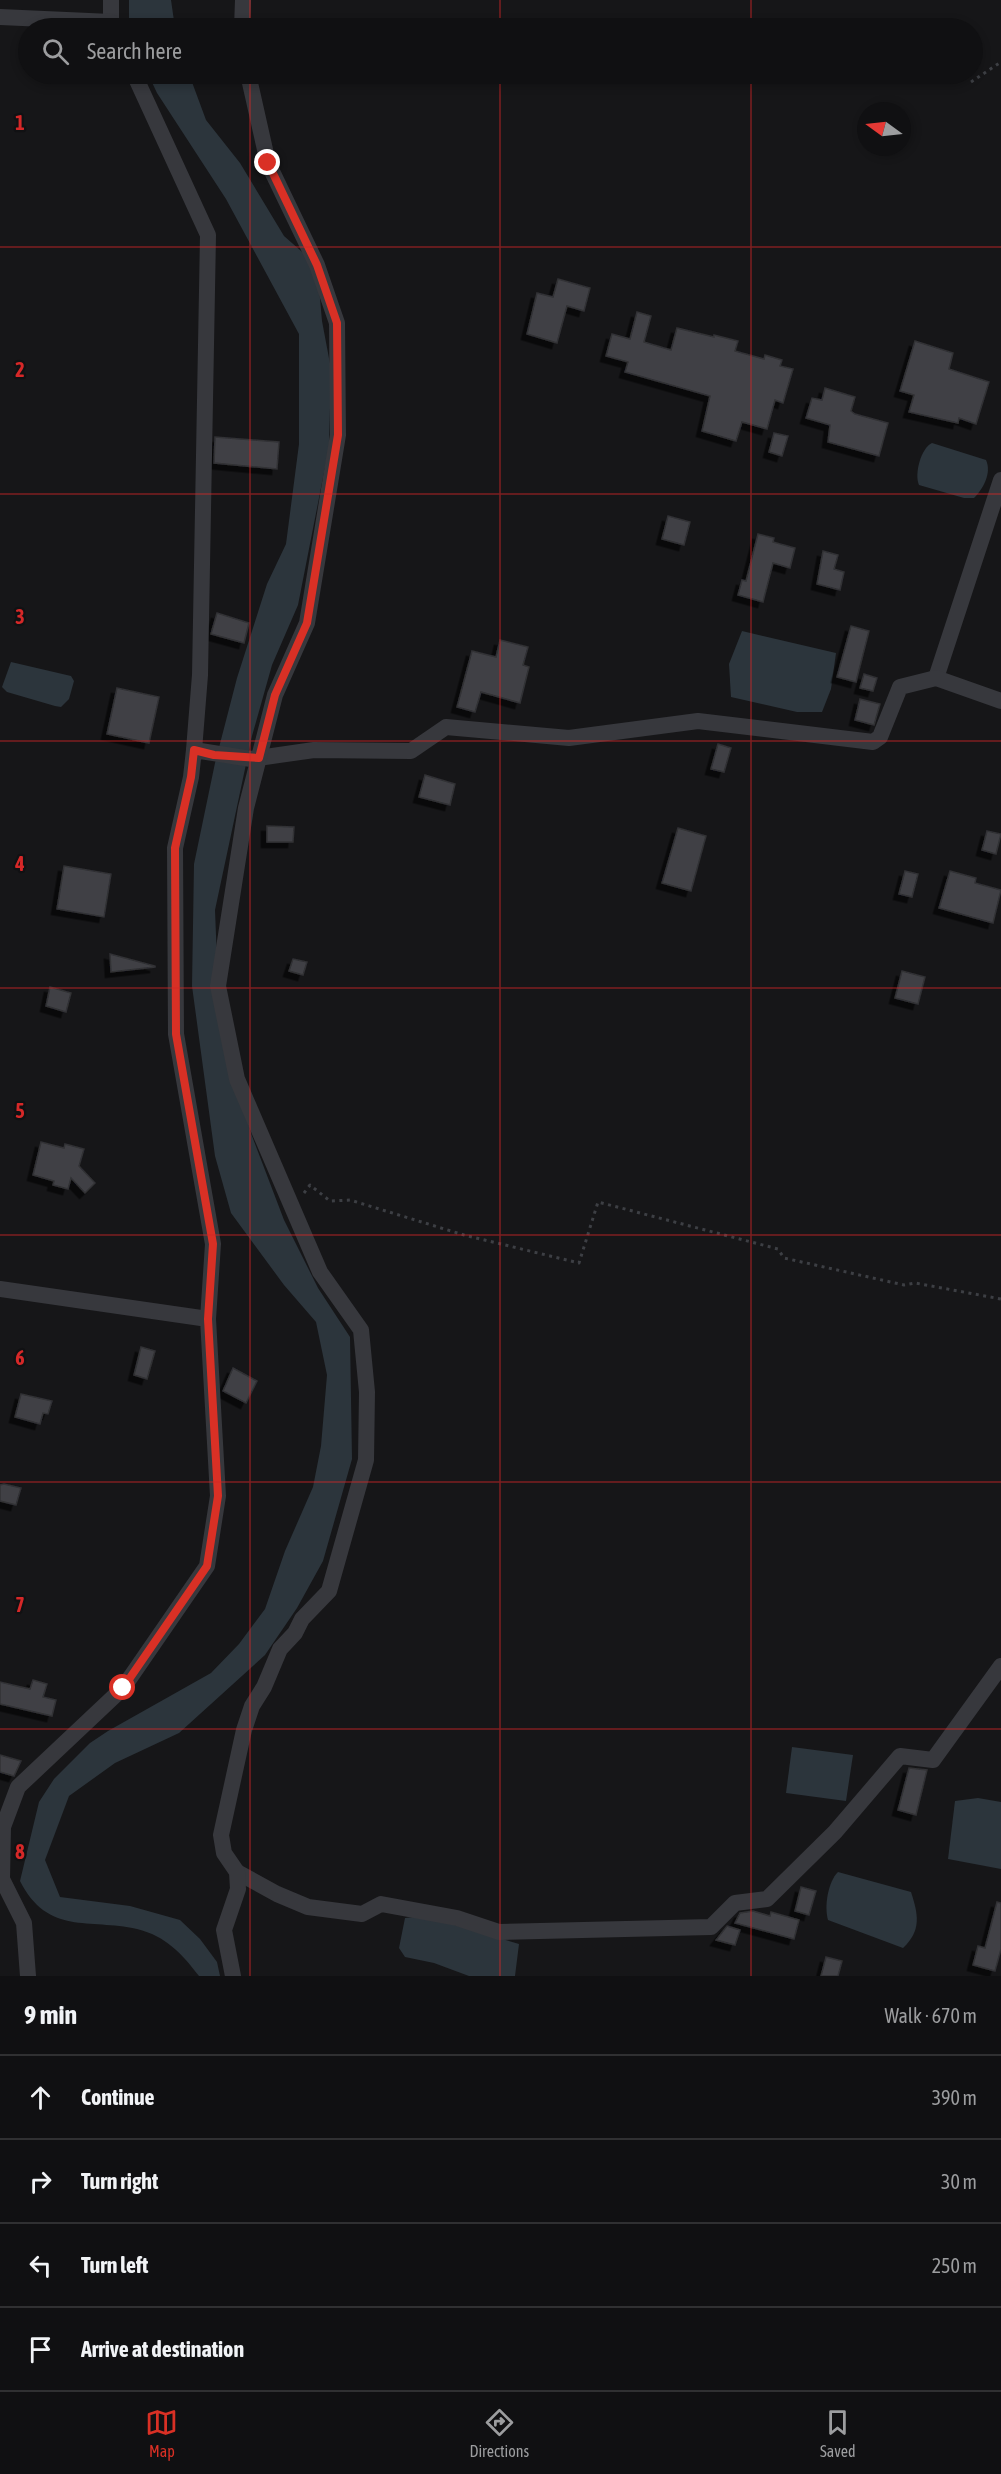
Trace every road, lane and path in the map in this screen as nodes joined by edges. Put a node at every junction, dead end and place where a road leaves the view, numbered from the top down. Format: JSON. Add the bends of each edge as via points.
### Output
{"nodes":[{"id":1,"x":111,"y":0,"type":"edge"},
{"id":2,"x":243,"y":0,"type":"edge"},
{"id":3,"x":0,"y":16,"type":"edge"},
{"id":4,"x":25,"y":18,"type":"edge"},
{"id":5,"x":112,"y":18,"type":"edge"},
{"id":6,"x":242,"y":18,"type":"edge"},
{"id":7,"x":1001,"y":62,"type":"edge"},
{"id":8,"x":983,"y":74,"type":"edge"},
{"id":9,"x":139,"y":84,"type":"edge"},
{"id":10,"x":250,"y":84,"type":"edge"},
{"id":11,"x":1001,"y":480,"type":"edge"},
{"id":12,"x":936,"y":678,"type":"junction"},
{"id":13,"x":1001,"y":701,"type":"edge"},
{"id":14,"x":194,"y":750,"type":"junction"},
{"id":15,"x":255,"y":758,"type":"junction"},
{"id":16,"x":292,"y":1209,"type":"junction"},
{"id":17,"x":0,"y":1289,"type":"edge"},
{"id":18,"x":1001,"y":1299,"type":"edge"},
{"id":19,"x":208,"y":1319,"type":"junction"},
{"id":20,"x":1001,"y":1666,"type":"edge"},
{"id":21,"x":237,"y":1872,"type":"junction"},
{"id":22,"x":28,"y":1976,"type":"edge"},
{"id":23,"x":233,"y":1976,"type":"edge"}],
"edges":[{"from":1,"to":5,"type":"street"},
{"from":2,"to":6,"type":"street"},
{"from":3,"to":4,"type":"street"},
{"from":7,"to":8,"type":"path"},
{"from":9,"to":14,"type":"street","via":[[207,235],[200,675]]},
{"from":10,"to":15,"type":"street","via":[[268,163],[317,265],[337,323],[338,435],[307,623],[275,695]]},
{"from":11,"to":12,"type":"street"},
{"from":12,"to":13,"type":"street"},
{"from":12,"to":15,"type":"street","via":[[900,687],[880,737],[873,742],[698,721],[569,738],[446,727],[411,751],[314,750]]},
{"from":14,"to":15,"type":"street"},
{"from":14,"to":19,"type":"street","via":[[175,848],[176,1034],[213,1244]]},
{"from":15,"to":16,"type":"street","via":[[218,986],[237,1079]]},
{"from":16,"to":18,"type":"path","via":[[310,1185],[330,1201],[350,1200],[464,1235],[579,1263],[598,1202],[778,1249],[784,1258],[904,1285],[915,1283]]},
{"from":16,"to":21,"type":"street","via":[[320,1272],[361,1330],[367,1392],[366,1460],[329,1591],[280,1649],[244,1730],[221,1835],[224,1853]]},
{"from":17,"to":19,"type":"street"},
{"from":19,"to":22,"type":"street","via":[[218,1496],[207,1566],[123,1688],[18,1786],[3,1827],[2,1879],[24,1923]]},
{"from":20,"to":21,"type":"street","via":[[933,1760],[900,1756],[835,1832],[767,1899],[735,1903],[711,1928],[499,1932],[457,1918],[381,1904],[362,1914],[308,1907]]},
{"from":21,"to":23,"type":"street","via":[[238,1889],[224,1930]]}]}
